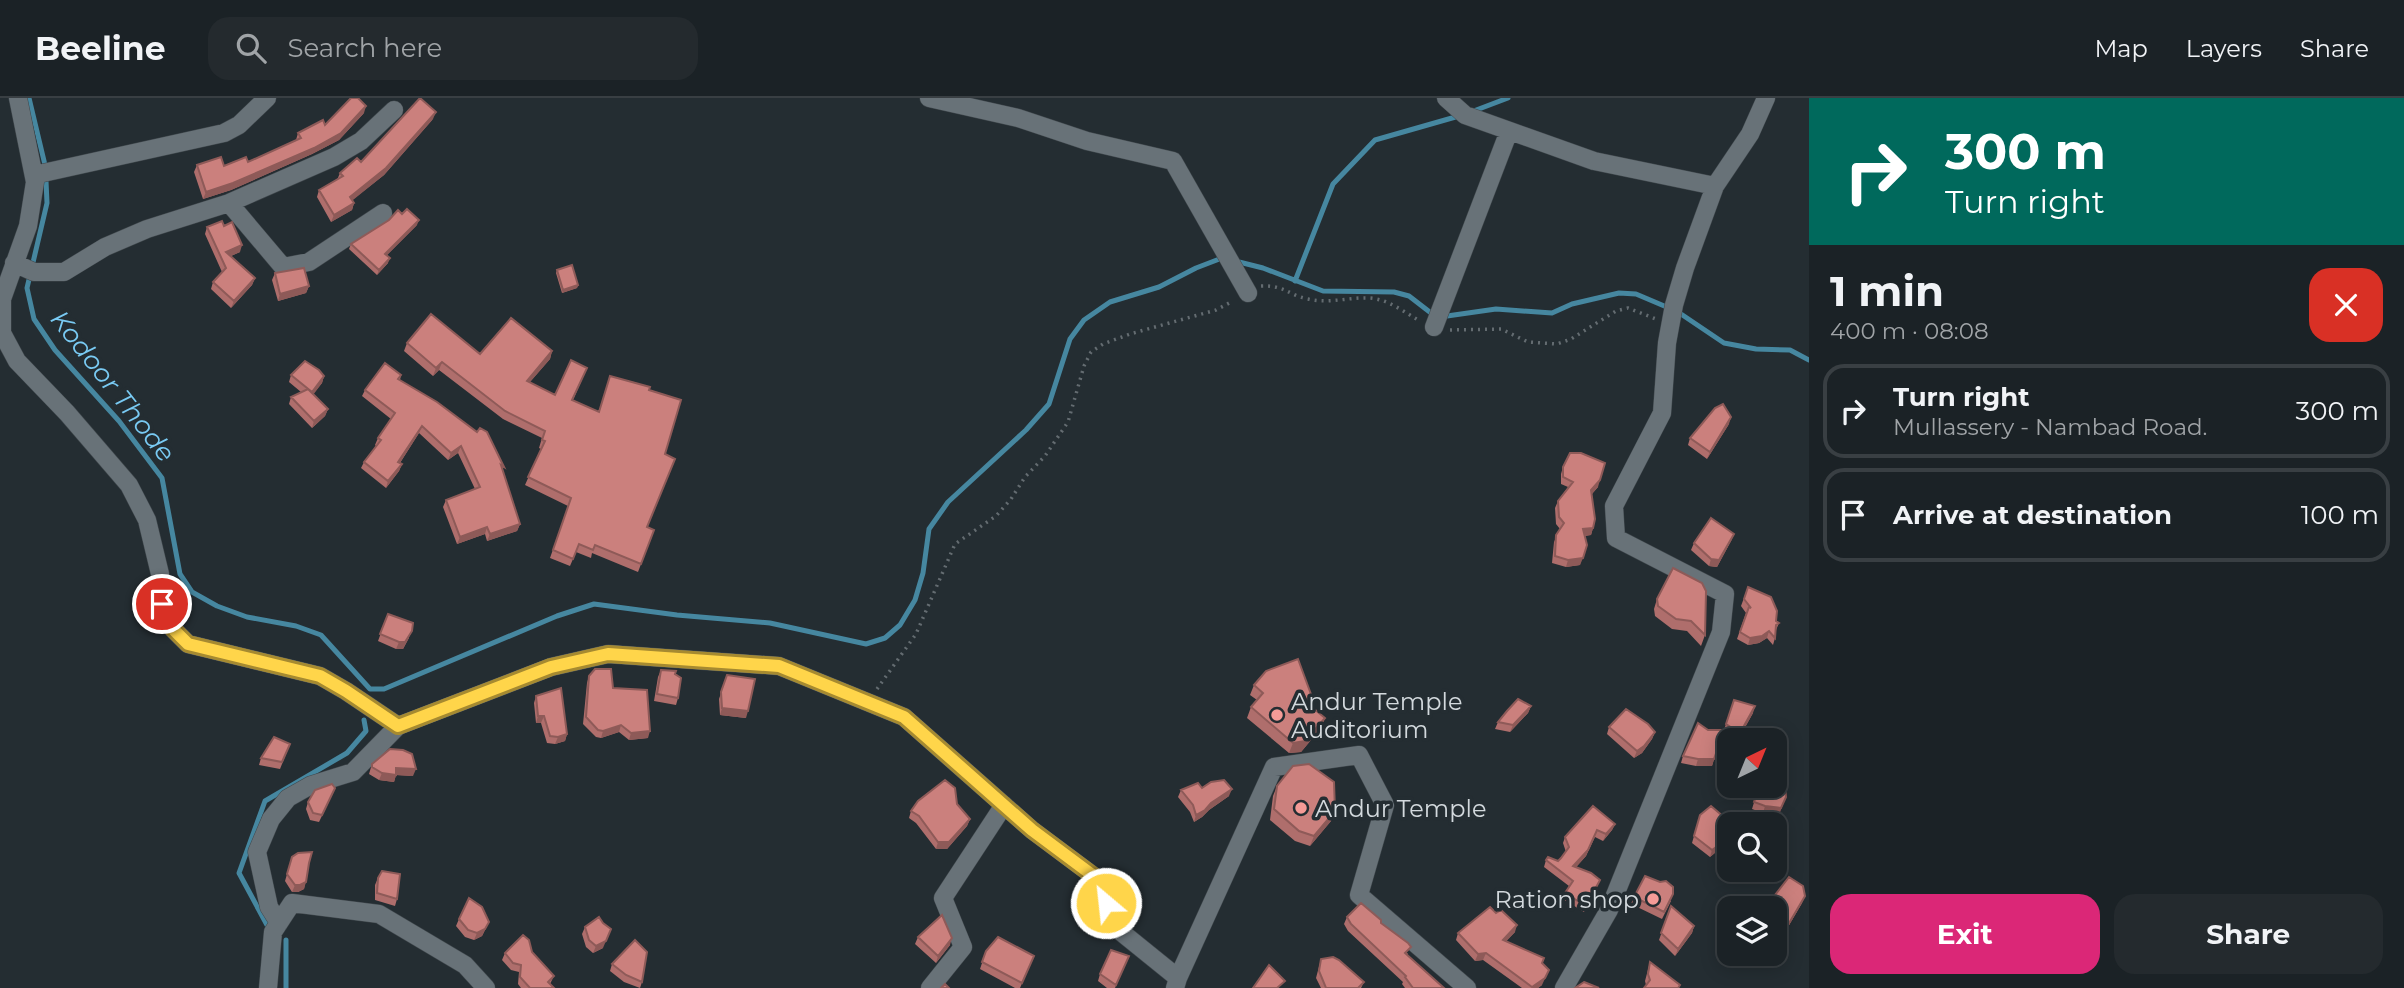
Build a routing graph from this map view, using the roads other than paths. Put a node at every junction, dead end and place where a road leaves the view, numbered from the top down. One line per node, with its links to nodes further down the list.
1 (19, 98): 8 (street)
2 (267, 98): 8 (street)
3 (929, 98): 13 (street)
4 (1446, 98): 7 (street)
5 (1766, 98): 9 (street)
6 (394, 110): 10 (street)
7 (1509, 131): 9 (street); 14 (street)
8 (35, 175): 12 (street)
9 (1715, 186): 23 (street)
10 (229, 203): 11 (street); 12 (street)
11 (383, 213)
12 (25, 268): 15 (street)
13 (1248, 293)
14 (1433, 327)
15 (398, 726): 16 (street); 17 (street)
16 (1004, 805): 18 (street); 21 (street)
17 (279, 923): 19 (street); 20 (street)
18 (1176, 983): 22 (street)
19 (268, 988)
20 (486, 988)
21 (930, 988)
22 (1466, 988)
23 (1564, 988)

